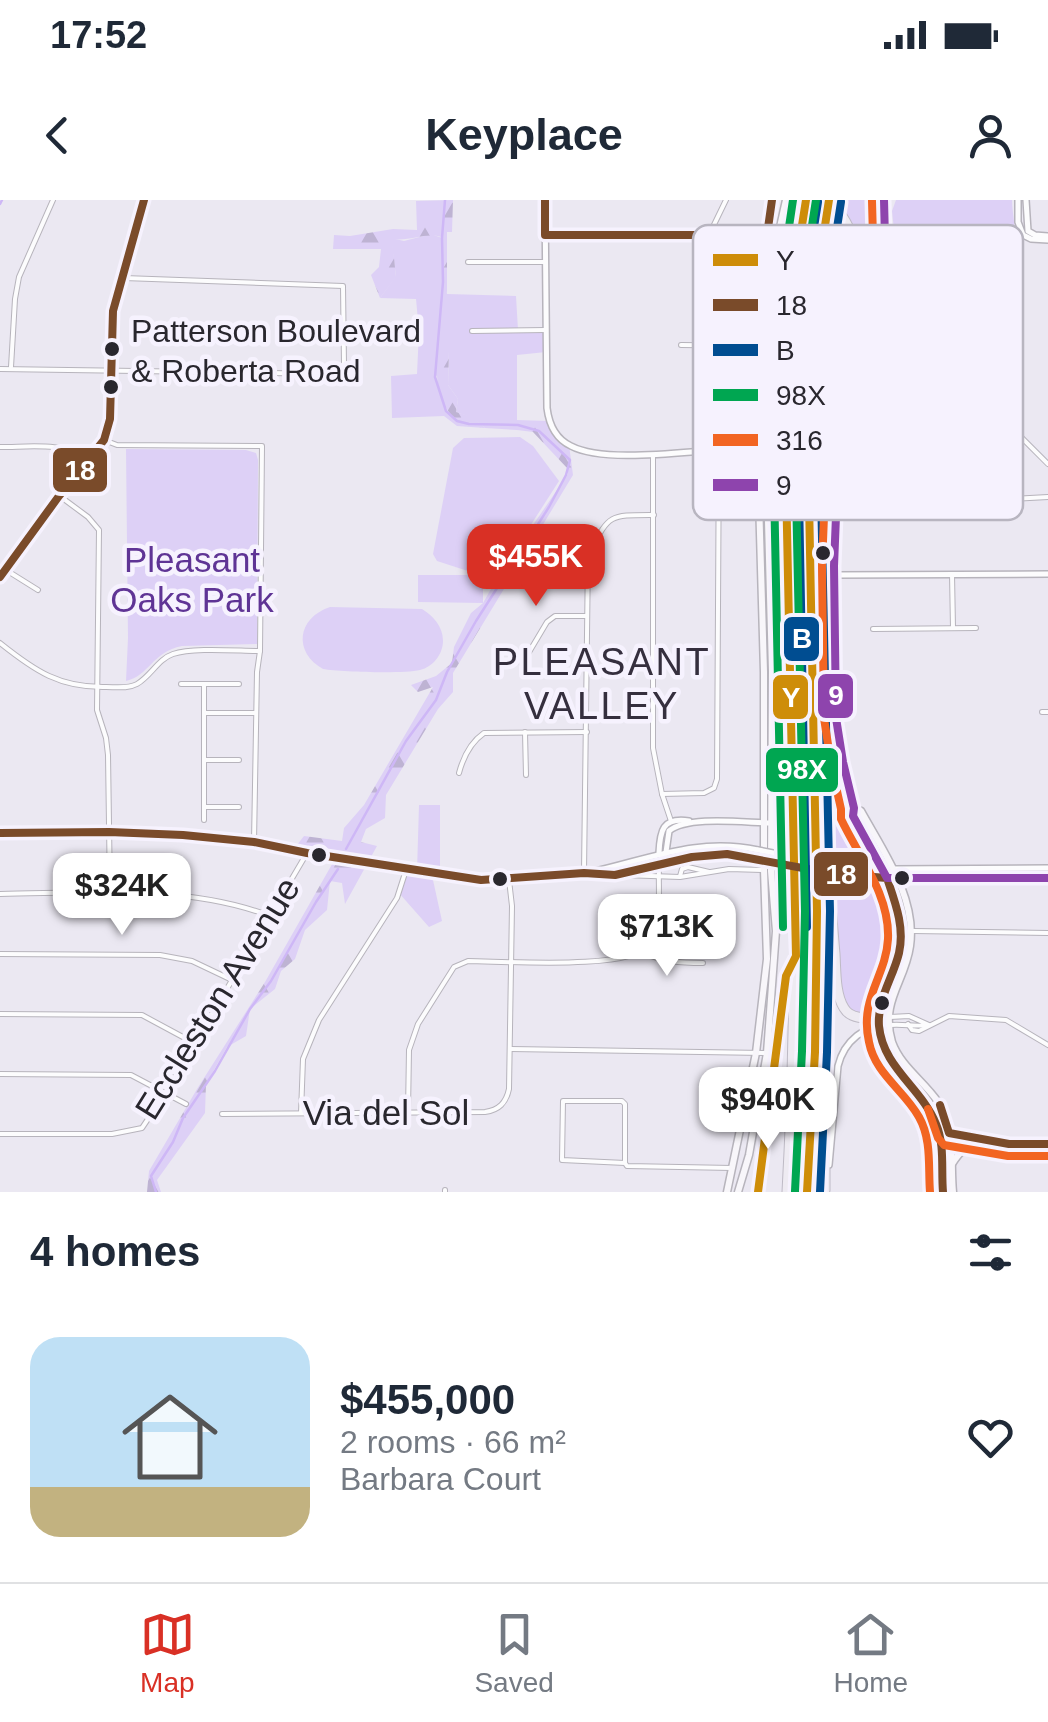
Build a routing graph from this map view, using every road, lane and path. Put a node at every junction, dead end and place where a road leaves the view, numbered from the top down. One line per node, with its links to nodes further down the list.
1 (53, 200): 37 (street)
2 (144, 200): 29 (street)
3 (545, 200): 23 (street)
4 (726, 200): 13 (street)
5 (772, 200): 14 (main road)
6 (783, 200): 15 (main road, bridge); 16 (highway)
7 (806, 200): 17 (highway)
8 (816, 200): 18 (highway)
9 (829, 200): 19 (highway); 20 (highway)
10 (884, 200): 21 (main road)
11 (1018, 200): 22 (street)
12 (1026, 200): 26 (street)
13 (714, 225)
14 (768, 225)
15 (779, 225)
16 (782, 225)
17 (802, 225)
18 (810, 225)
19 (825, 225)
20 (847, 225)
21 (886, 225)
22 (1019, 225)
23 (545, 235): 24 (street); 28 (street)
24 (693, 235)
25 (1023, 235): 26 (street)
26 (1048, 238)
27 (468, 262): 28 (street)
28 (546, 262): 32 (street)
29 (124, 278): 30 (street); 38 (street)
30 (344, 329): 33 (street); 38 (street)
31 (472, 330): 32 (street)
32 (546, 330): 43 (street)
33 (419, 331)
34 (681, 346): 35 (street)
35 (693, 346)
36 (0, 369): 37 (street)
37 (11, 369): 38 (street)
38 (110, 370): 39 (street)
39 (104, 440): 44 (street); 70 (street)
40 (1023, 440): 45 (street)
41 (0, 448): 44 (street)
42 (693, 452): 43 (street)
43 (654, 455): 49 (street)
44 (89, 458): 46 (street)
45 (1048, 464)
46 (59, 496): 59 (street); 75 (street)
47 (1048, 497): 48 (street)
48 (1023, 498)
49 (654, 515): 65 (street); 84 (street)
50 (719, 520): 84 (street)
51 (759, 520): 92 (main road)
52 (769, 520): 92 (main road)
53 (787, 520): 120 (highway)
54 (795, 520): 151 (highway)
55 (810, 520): 58 (highway)
56 (821, 520): 58 (highway)
57 (840, 520): 62 (main road)
58 (812, 550): 85 (highway)
59 (6, 570): 63 (street); 64 (street)
60 (952, 574): 61 (street); 62 (street); 66 (street)
61 (1048, 574)
62 (835, 575): 88 (main road)
63 (0, 578)
64 (38, 590)
65 (587, 616): 71 (street); 79 (street)
66 (953, 628): 67 (street); 68 (street)
67 (976, 628)
68 (873, 629)
69 (0, 643): 75 (street)
70 (260, 652): 75 (street); 77 (street)
71 (522, 664)
72 (181, 684): 73 (street)
73 (204, 684): 74 (street); 76 (street)
74 (239, 684)
75 (96, 687): 93 (street)
76 (204, 713): 77 (street); 80 (street)
77 (256, 713): 96 (street)
78 (525, 732): 79 (street); 82 (street); 83 (street)
79 (587, 732): 106 (street)
80 (204, 760): 81 (street); 86 (street)
81 (239, 760)
82 (460, 773)
83 (526, 775)
84 (662, 794): 90 (street)
85 (816, 795): 125 (highway); 132 (highway)
86 (204, 807): 87 (street); 89 (street)
87 (239, 807)
88 (854, 808): 95 (main road); 101 (main road)
89 (204, 820)
90 (672, 821): 91 (street); 97 (street)
91 (694, 822): 92 (street); 97 (street)
92 (769, 823): 105 (main road)
93 (109, 832): 94 (street); 96 (street); 113 (street)
94 (0, 833)
95 (864, 841): 100 (street); 103 (main road)
96 (254, 842): 98 (street)
97 (662, 853): 99 (street); 100 (street, bridge); 106 (street)
98 (307, 854): 104 (street); 115 (street, Eccleston Avenue)
99 (658, 866): 107 (street); 108 (street); 109 (street, bridge)
100 (856, 868): 103 (street)
101 (892, 868): 102 (street); 103 (street); 110 (main road)
102 (1048, 868)
103 (881, 869): 109 (main road)
104 (406, 870): 112 (street); 137 (street)
105 (768, 871): 108 (street); 130 (main road); 131 (main road)
106 (584, 873): 107 (street); 112 (street)
107 (615, 875): 108 (street)
108 (658, 878): 118 (street)
109 (887, 878): 110 (street); 125 (main road)
110 (898, 878): 111 (street); 116 (main road)
111 (1048, 878)
112 (509, 880): 121 (street, Via del Sol)
113 (110, 893): 114 (street); 115 (street)
114 (0, 894)
115 (270, 916): 123 (street, Eccleston Avenue)
116 (911, 932): 117 (street); 125 (main road)
117 (1048, 933)
118 (642, 952): 121 (street); 122 (street)
119 (0, 954): 123 (street)
120 (796, 956): 150 (highway); 151 (highway)
121 (511, 961): 129 (street, Via del Sol); 136 (street)
122 (703, 963)
123 (232, 980): 127 (street, Eccleston Avenue)
124 (0, 1014): 127 (street)
125 (884, 1021): 126 (street); 126 (street); 140 (main road); 141 (main road); 147 (street)
126 (929, 1025): 128 (street)
127 (194, 1043): 134 (street, Eccleston Avenue)
128 (1048, 1045)
129 (510, 1049): 130 (street); 136 (street, Via del Sol)
130 (756, 1053): 131 (street); 146 (main road)
131 (767, 1053): 149 (main road)
132 (815, 1054): 147 (highway); 152 (highway)
133 (0, 1074): 134 (street)
134 (166, 1092): 135 (street); 139 (street, Eccleston Avenue)
135 (186, 1104)
136 (408, 1112): 137 (street, Via del Sol)
137 (300, 1113): 138 (street, Via del Sol)
138 (222, 1114)
139 (0, 1134)
140 (950, 1138): 141 (street); 142 (street); 143 (street); 145 (main road)
141 (940, 1140): 153 (main road)
142 (981, 1146): 143 (street); 145 (main road)
143 (1048, 1147)
144 (624, 1163): 144 (street); 146 (street)
145 (952, 1166): 154 (main road)
146 (732, 1168): 148 (main road)
147 (826, 1191)
148 (727, 1192)
149 (738, 1192)
150 (758, 1192)
151 (791, 1192)
152 (807, 1192)
153 (943, 1192)
154 (952, 1192)

